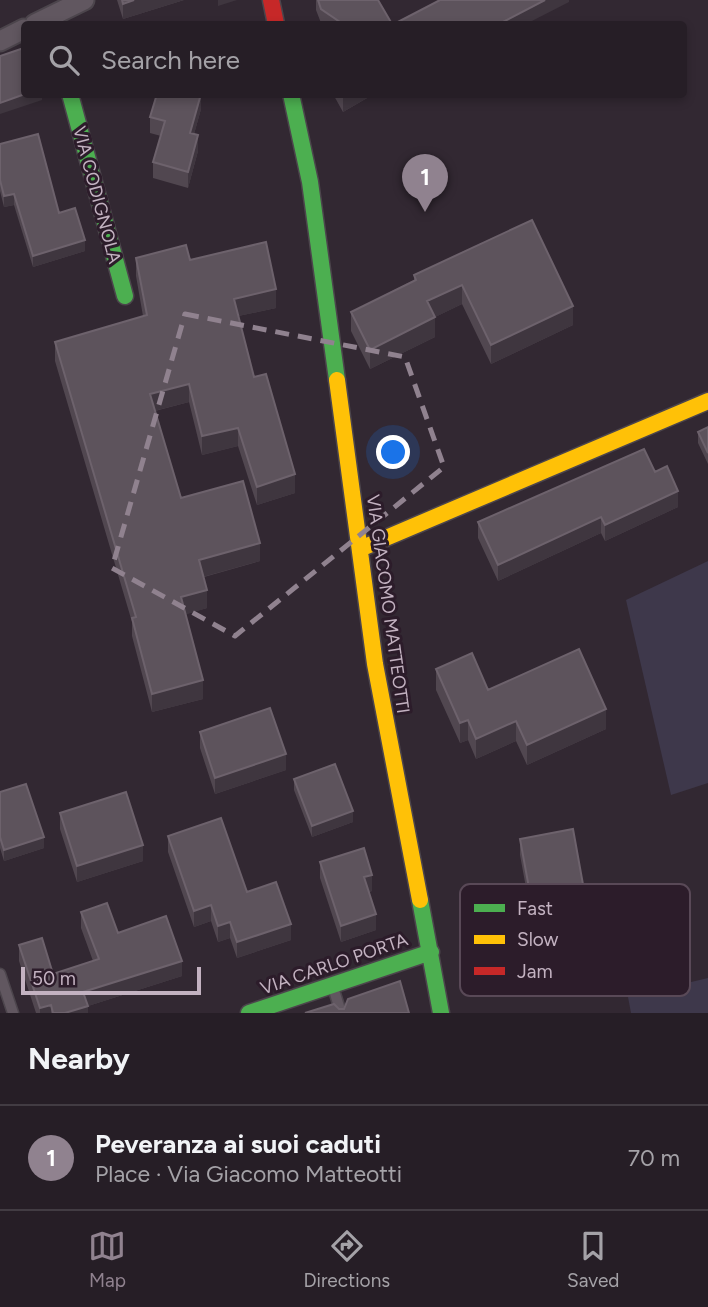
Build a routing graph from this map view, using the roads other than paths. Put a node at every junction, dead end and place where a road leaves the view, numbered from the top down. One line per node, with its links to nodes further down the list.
1 (84, 0): 3 (street)
2 (271, 0): 4 (street)
3 (47, 21)
4 (275, 21)
5 (21, 30): 6 (street)
6 (0, 41)
7 (71, 98): 9 (street, VIA CODIGNOLA)
8 (292, 98): 11 (street, VIA GIACOMO MATTEOTTI)
9 (125, 296)
10 (708, 401): 11 (street)
11 (359, 549): 12 (street, VIA GIACOMO MATTEOTTI)
12 (431, 952): 14 (street, VIA CARLO PORTA); 18 (street, VIA GIACOMO MATTEOTTI)
13 (0, 974): 15 (lane)
14 (333, 985): 16 (street, VIA CARLO PORTA); 17 (lane)
15 (13, 1013)
16 (249, 1013)
17 (341, 1013)
18 (441, 1013)

